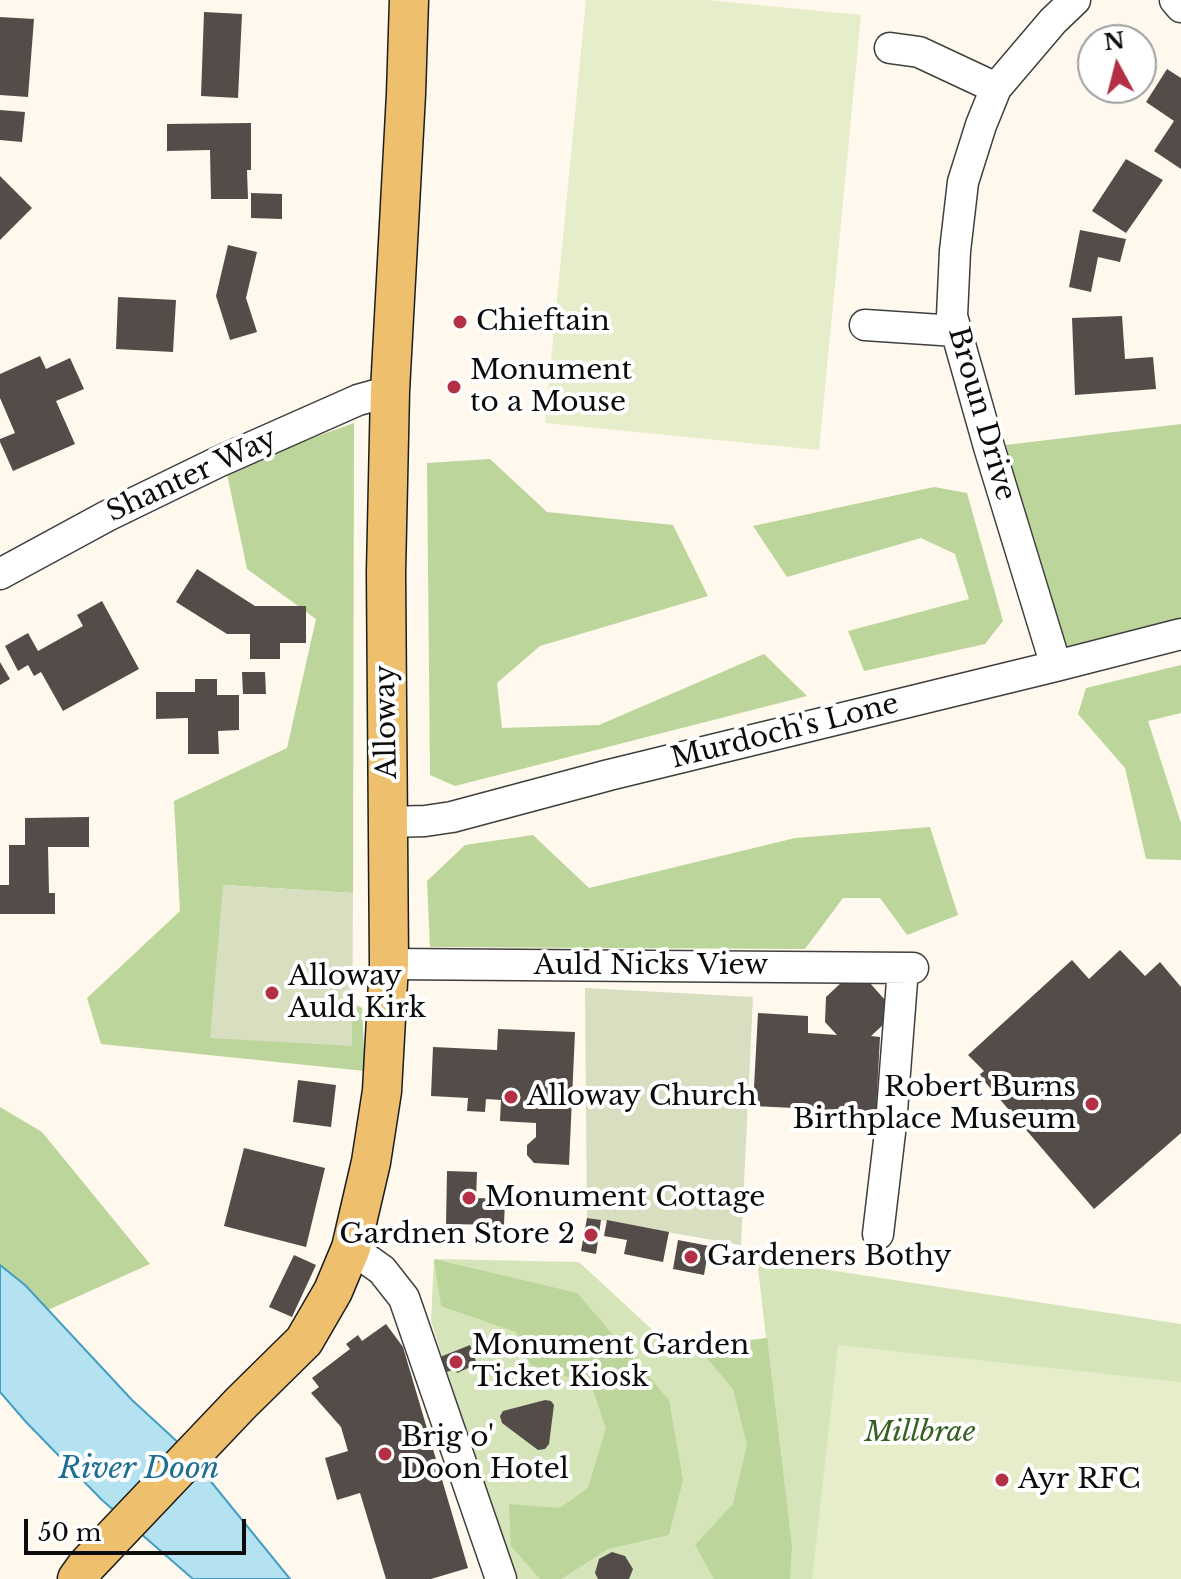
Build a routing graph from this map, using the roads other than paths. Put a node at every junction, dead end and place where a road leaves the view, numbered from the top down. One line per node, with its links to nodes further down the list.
1 (409, 0): 9 (main road, Alloway)
2 (1075, 0): 6 (street, Broun Drive)
3 (1175, 0): 4 (street)
4 (1181, 7)
5 (890, 48): 6 (street)
6 (996, 88): 8 (street, Broun Drive)
7 (865, 325): 8 (street)
8 (956, 331): 12 (street, Broun Drive)
9 (390, 391): 10 (street, Shanter Way); 13 (main road, Alloway)
10 (0, 574)
11 (1181, 634): 12 (street, Murdoch's Lone)
12 (1056, 666): 13 (street, Murdoch's Lone)
13 (388, 822): 14 (main road, Alloway)
14 (389, 964): 15 (street, Auld Nicks View); 16 (main road, Alloway)
15 (878, 1234)
16 (351, 1248): 17 (main road, Alloway); 18 (street)
17 (82, 1572)
18 (501, 1579)

